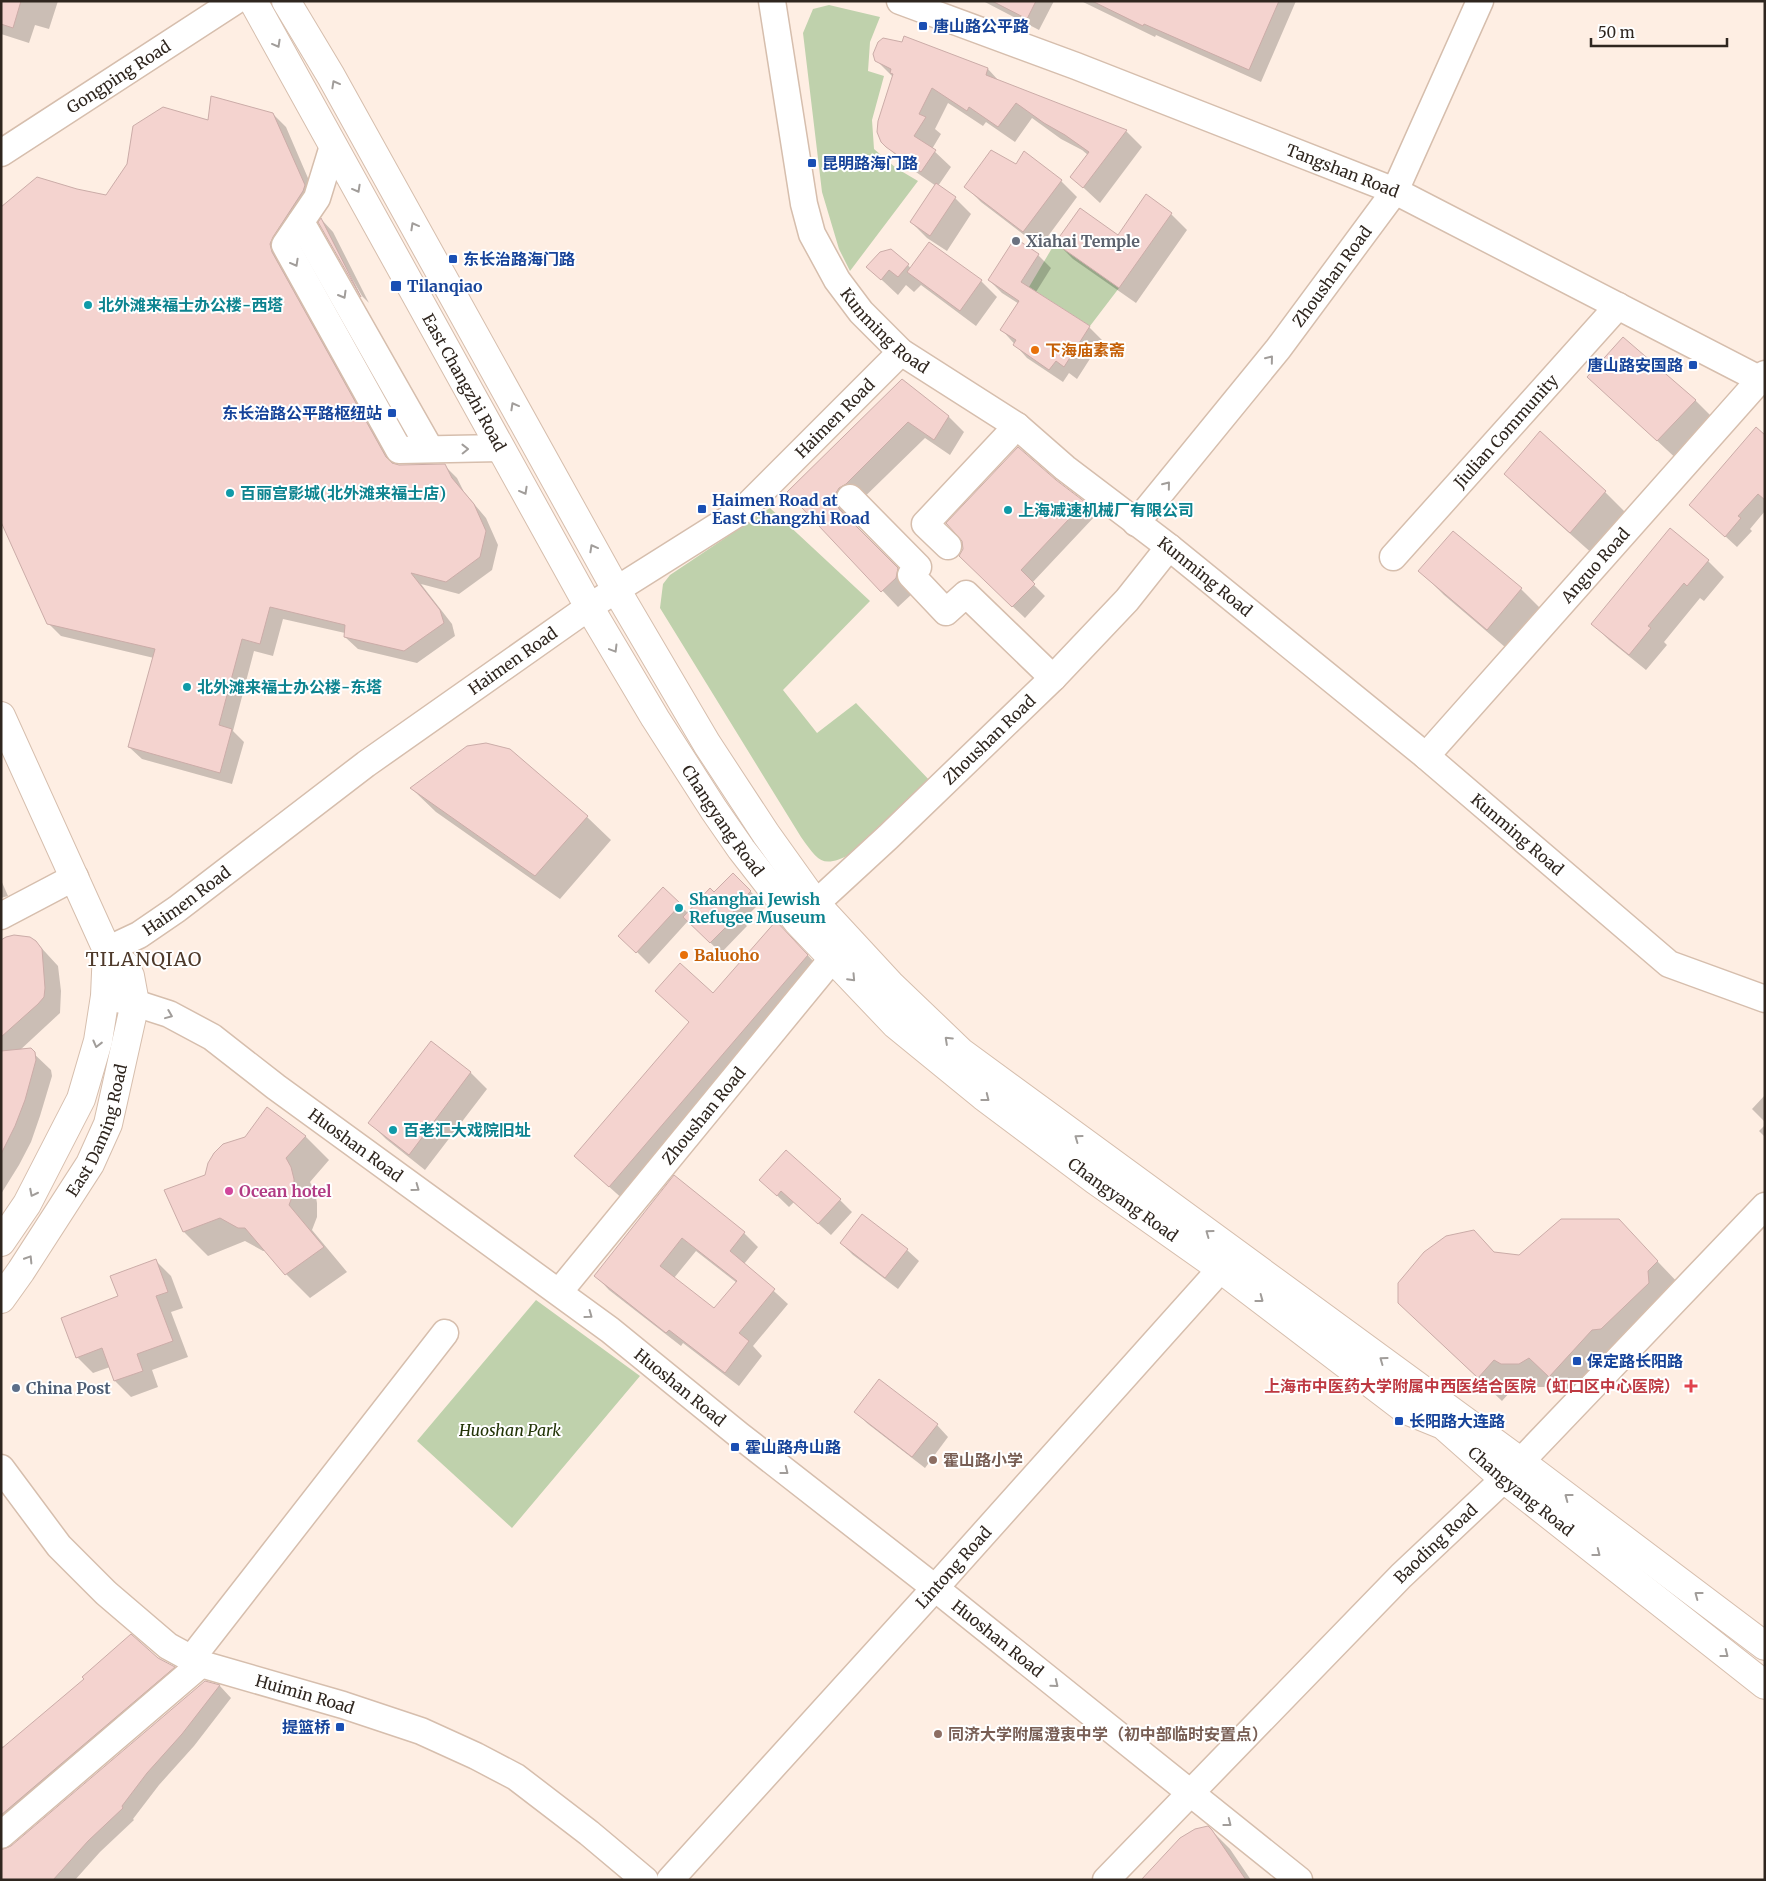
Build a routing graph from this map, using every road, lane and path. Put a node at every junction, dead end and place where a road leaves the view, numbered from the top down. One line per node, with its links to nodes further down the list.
1 (235, 1): 10 (street, Gongping Road)
2 (253, 1): 9 (main road, East Changzhi Road, one-way to 9)
3 (286, 1): 22 (main road, East Changzhi Road, one-way to 3)
4 (772, 1): 8 (street, Kunming Road)
5 (792, 1): 8 (street)
6 (900, 1): 11 (street, Tangshan Road)
7 (1480, 1): 11 (street, Zhoushan Road)
8 (776, 29): 13 (street, Kunming Road)
9 (333, 146): 16 (main road, East Changzhi Road, one-way to 16); 16 (street, one-way to 16)
10 (1, 153)
11 (1395, 191): 12 (street, Tangshan Road); 18 (street, Zhoushan Road, one-way to 11)
12 (1618, 306): 14 (street, Tangshan Road); 21 (street, Jiulian Community)
13 (901, 352): 15 (street, Kunming Road); 22 (street, Haimen Road)
14 (1763, 378): 26 (street, Anguo Road)
15 (1017, 426): 18 (street, Kunming Road); 19 (street)
16 (501, 448): 23 (main road, East Changzhi Road, one-way to 23)
17 (850, 498): 24 (street)
18 (1136, 523): 20 (street, Kunming Road)
19 (948, 546)
20 (1169, 547): 24 (street, Zhoushan Road); 26 (street, Kunming Road)
21 (1394, 557)
22 (617, 590): 23 (street, Haimen Road); 28 (main road, Changyang Road)
23 (589, 608): 28 (main road, Changyang Road, one-way to 28); 31 (street, Haimen Road)
24 (1053, 678): 28 (street, Zhoushan Road)
25 (1, 716): 27 (main road, East Daming Road)
26 (1426, 756): 33 (street, Kunming Road)
27 (75, 877): 29 (street); 31 (main road, East Daming Road)
28 (806, 912): 30 (main road, Changyang Road)
29 (1, 916)
30 (840, 948): 37 (main road, Changyang Road); 38 (street, Zhoushan Road)
31 (107, 950): 32 (main road, East Daming Road); 34 (main road, East Daming Road)
32 (105, 996): 34 (street, Huoshan Road); 36 (main road, East Daming Road, one-way to 36)
33 (1765, 1000)
34 (135, 1003): 38 (street, Huoshan Road, one-way to 38); 39 (main road, East Daming Road, one-way to 34)
35 (1765, 1206): 42 (street, Baoding Road)
36 (1, 1242)
37 (1228, 1261): 42 (main road, Changyang Road); 43 (street, Lintong Road)
38 (558, 1292): 43 (street, Huoshan Road, one-way to 43)
39 (1, 1299)
40 (445, 1333): 45 (street)
41 (1, 1468): 45 (street, Huimin Road)
42 (1512, 1470): 44 (main road, Changyang Road, one-way to 42); 46 (main road, Changyang Road, one-way to 46); 47 (street, Baoding Road)
43 (935, 1588): 47 (street, Huoshan Road, one-way to 47); 50 (street, Lintong Road)
44 (1765, 1646)
45 (196, 1662): 48 (street); 49 (street, Huimin Road)
46 (1765, 1685)
47 (1190, 1793): 51 (street, Baoding Road); 52 (street, Huoshan Road, one-way to 52)
48 (1, 1835)
49 (645, 1880)
50 (670, 1880)
51 (1106, 1880)
52 (1299, 1880)

